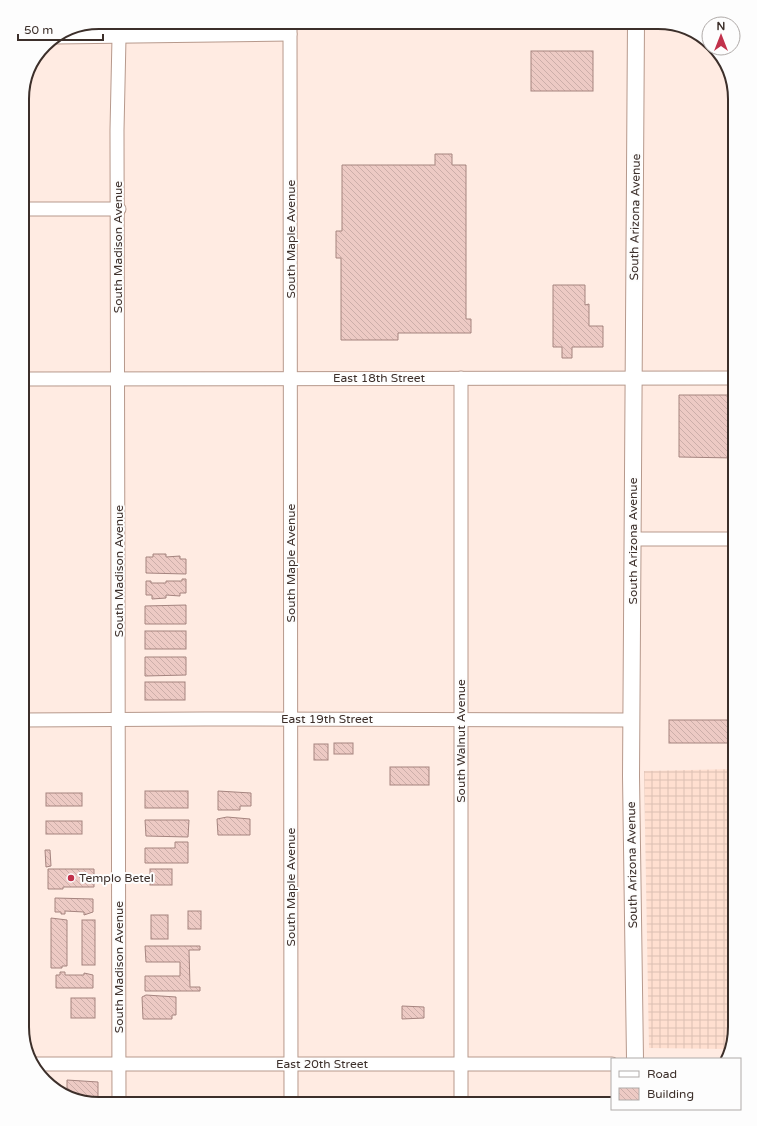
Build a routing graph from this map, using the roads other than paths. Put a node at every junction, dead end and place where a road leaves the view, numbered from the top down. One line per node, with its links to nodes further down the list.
1 (273, 29): 5 (street)
2 (290, 29): 9 (street, South Maple Avenue)
3 (636, 29): 11 (street, South Arizona Avenue)
4 (67, 37): 5 (street)
5 (119, 38): 7 (street, South Madison Avenue)
6 (29, 209): 7 (street)
7 (119, 209): 8 (street, South Madison Avenue)
8 (118, 378): 9 (street, East 18th Street); 13 (street, East 18th Street); 16 (street, South Madison Avenue)
9 (291, 378): 10 (street, East 18th Street); 17 (street, South Maple Avenue)
10 (461, 378): 11 (street, East 18th Street); 19 (street, South Walnut Avenue)
11 (633, 378): 12 (street, East 18th Street); 14 (street, South Arizona Avenue)
12 (728, 378)
13 (29, 379)
14 (634, 539): 15 (street); 20 (street, South Arizona Avenue)
15 (728, 539)
16 (119, 719): 17 (street, East 19th Street); 18 (street, East 19th Street); 23 (street, South Madison Avenue)
17 (291, 719): 19 (street, East 19th Street); 24 (street, South Maple Avenue)
18 (29, 720)
19 (461, 720): 20 (street, East 19th Street); 25 (street, South Walnut Avenue)
20 (632, 720): 21 (street, South Arizona Avenue)
21 (636, 1058)
22 (39, 1064): 23 (street, East 20th Street)
23 (119, 1064): 24 (street, East 20th Street); 27 (street, South Madison Avenue)
24 (291, 1064): 25 (street, East 20th Street); 28 (street, South Maple Avenue)
25 (461, 1064): 26 (street, East 20th Street); 29 (street, South Walnut Avenue)
26 (611, 1064)
27 (119, 1097)
28 (291, 1097)
29 (461, 1097)

